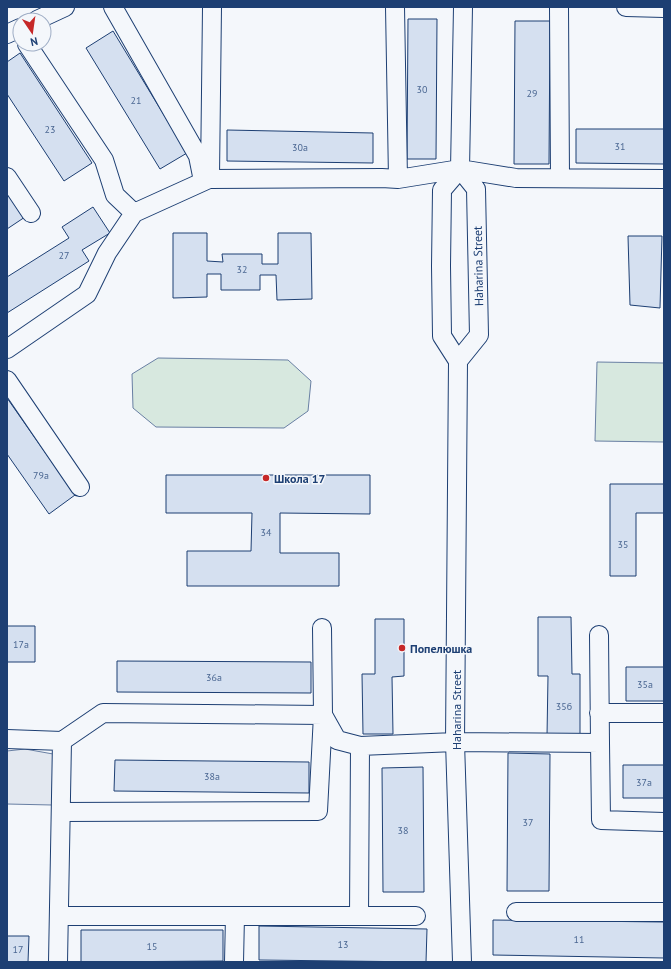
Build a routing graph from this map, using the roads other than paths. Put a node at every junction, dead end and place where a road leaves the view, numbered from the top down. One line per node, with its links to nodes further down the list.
1 (65, 7): 9 (street)
2 (113, 7): 16 (street)
3 (212, 7): 16 (street)
4 (395, 7): 14 (street)
5 (463, 7): 11 (street)
6 (559, 7): 13 (street)
7 (626, 7): 8 (street)
8 (664, 8)
9 (52, 13)
10 (32, 52): 18 (street)
11 (460, 169): 13 (street); 14 (street); 20 (street); 20 (street, Haharina Street)
12 (7, 177): 17 (street)
13 (560, 178): 15 (street)
14 (398, 179): 16 (street)
15 (664, 179)
16 (206, 180): 18 (street)
17 (31, 213)
18 (134, 213): 19 (street)
19 (7, 349)
20 (458, 361): 30 (street, Haharina Street)
21 (7, 380): 22 (street)
22 (80, 487)
23 (322, 628): 27 (street)
24 (599, 635): 25 (street)
25 (599, 712): 26 (street); 31 (street)
26 (664, 713)
27 (323, 715): 29 (street); 32 (street); 33 (street)
28 (7, 740): 29 (street)
29 (62, 741): 33 (street)
30 (455, 742): 31 (street); 32 (street); 43 (street, Haharina Street)
31 (600, 743): 34 (street)
32 (360, 746): 39 (street)
33 (61, 812): 37 (street)
34 (664, 822)
35 (516, 912): 36 (street)
36 (664, 912)
37 (59, 916): 38 (street); 41 (street)
38 (235, 916): 39 (street); 42 (street)
39 (358, 916): 40 (street)
40 (416, 916)
41 (58, 962)
42 (234, 962)
43 (462, 962)

